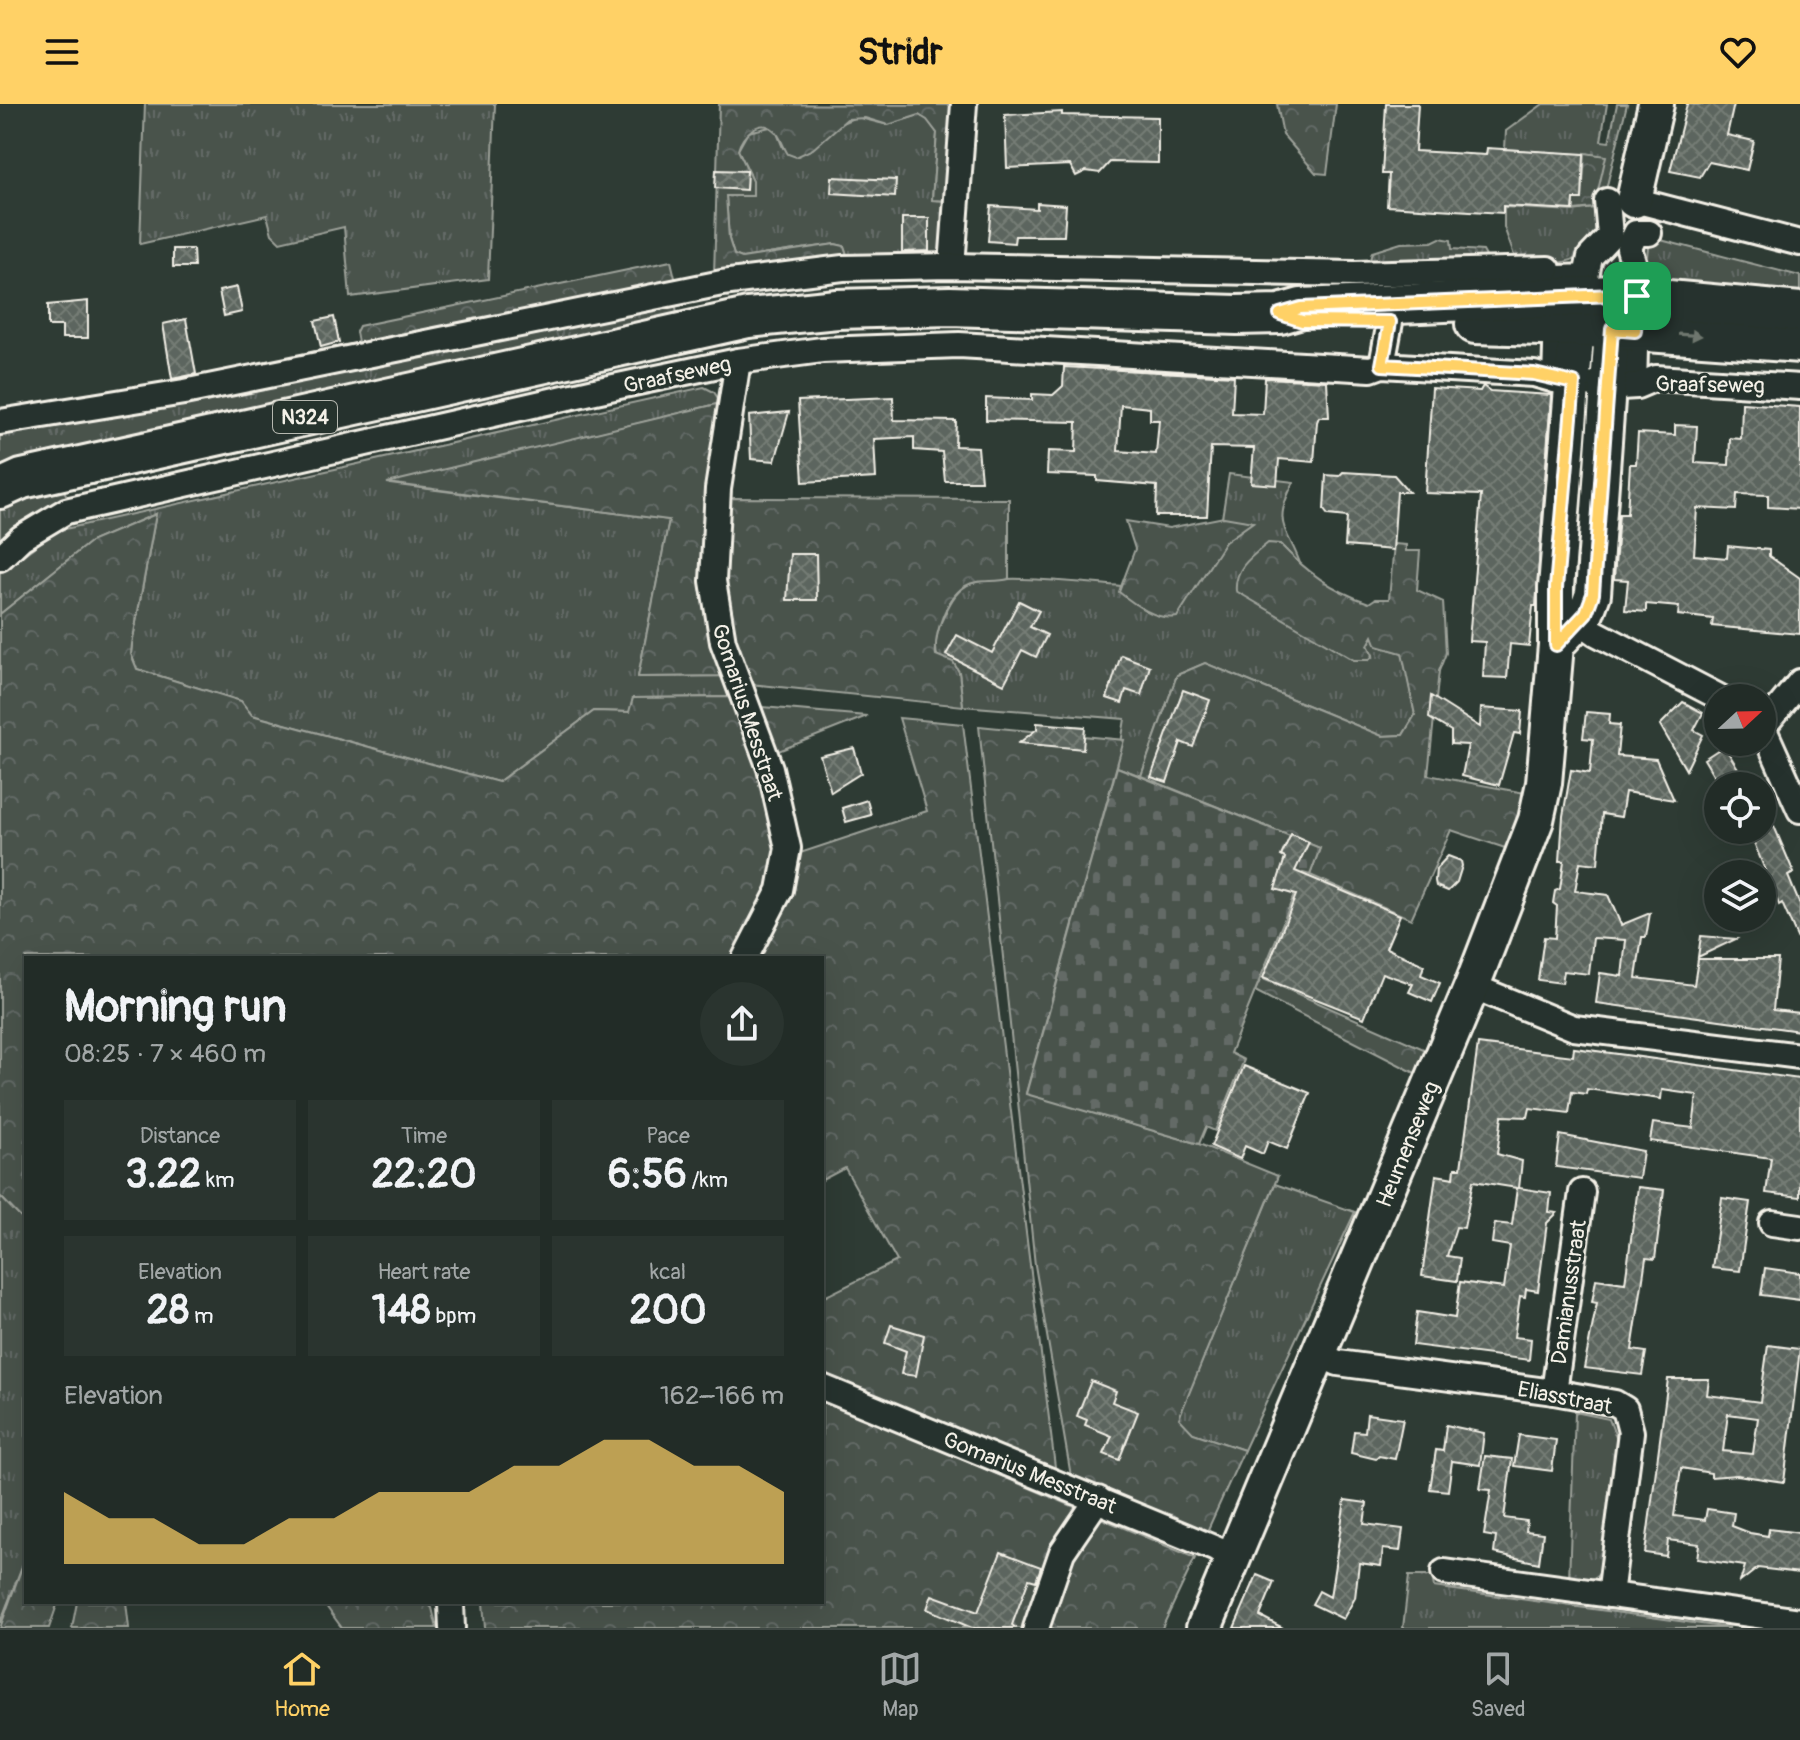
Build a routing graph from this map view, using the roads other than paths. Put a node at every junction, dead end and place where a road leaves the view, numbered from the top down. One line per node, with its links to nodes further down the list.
1 (964, 104): 7 (street)
2 (1656, 104): 3 (street)
3 (1620, 201): 5 (street); 6 (street)
4 (1649, 233): 6 (street)
5 (1800, 243)
6 (1617, 247): 9 (street); 9 (street)
7 (952, 266): 8 (street, Graafseweg); 17 (street, Graafseweg)
8 (1368, 300): 9 (main road, Graafseweg / N324); 13 (street); 18 (main road, Graafseweg / N324)
9 (1585, 302): 10 (main road, Graafseweg / N324); 11 (main road, Graafseweg / N324, one-way to 11); 15 (street, Heumenseweg); 16 (street, Heumenseweg)
10 (1800, 312)
11 (1800, 343)
12 (738, 361): 13 (street, Graafseweg); 19 (street, Graafseweg); 26 (street, Gomarius Messtraat)
13 (1382, 365): 15 (street, Graafseweg)
14 (1800, 387): 16 (street, Graafseweg)
15 (1567, 388): 16 (street); 20 (street, Heumenseweg)
16 (1617, 392): 20 (street, Heumenseweg)
17 (0, 422)
18 (7, 482)
19 (0, 558)
20 (1564, 624): 22 (street); 27 (street, Heumenseweg)
21 (1800, 682): 23 (street)
22 (1704, 690)
23 (1776, 711)
24 (1776, 756): 25 (street)
25 (1800, 810)
26 (746, 956)
27 (1472, 986): 28 (street); 32 (street, Heumenseweg)
28 (1800, 1056)
29 (1582, 1192): 34 (street, Damianusstraat)
30 (1772, 1223): 31 (street)
31 (1800, 1227)
32 (1320, 1355): 34 (street, Eliasstraat); 36 (street, Heumenseweg)
33 (824, 1388): 35 (street, Gomarius Messtraat)
34 (1554, 1392): 38 (street, Eliasstraat)
35 (1098, 1499): 36 (street, Gomarius Messtraat); 40 (street)
36 (1235, 1561): 41 (street, Heumenseweg)
37 (1444, 1572): 38 (street)
38 (1610, 1595): 39 (street)
39 (1800, 1621)
40 (1036, 1628)
41 (1204, 1628)

